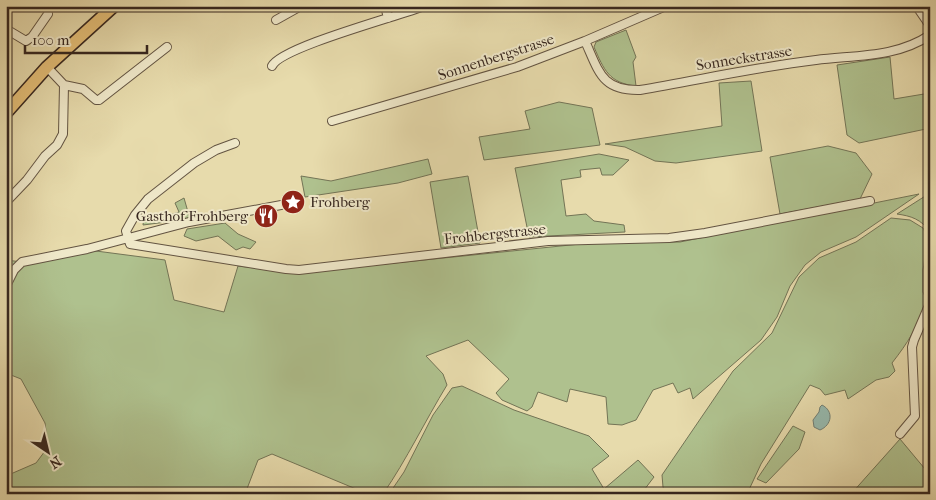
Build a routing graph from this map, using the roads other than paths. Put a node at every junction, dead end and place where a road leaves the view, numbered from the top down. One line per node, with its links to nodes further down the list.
1 (114, 6): 16 (main road)
2 (301, 6): 9 (street)
3 (385, 6): 8 (street)
4 (424, 6): 8 (street)
5 (666, 6): 13 (street, Sonnenbergstrasse)
6 (917, 6): 10 (street)
7 (48, 14): 11 (street)
8 (388, 18): 15 (street)
9 (276, 20)
10 (930, 25)
11 (6, 29)
12 (930, 35): 13 (street, Sonneckstrasse)
13 (585, 41): 19 (street, Sonnenbergstrasse)
14 (167, 47): 17 (street)
15 (272, 66)
16 (47, 67): 17 (street); 18 (main road)
17 (64, 85): 22 (street)
18 (6, 113)
19 (332, 121)
20 (235, 143): 24 (street)
21 (870, 201): 24 (street, Frohbergstrasse)
22 (6, 202)
23 (292, 203): 24 (street)
24 (127, 238): 25 (street)
25 (6, 286)
26 (930, 302): 27 (street)
27 (900, 434)

